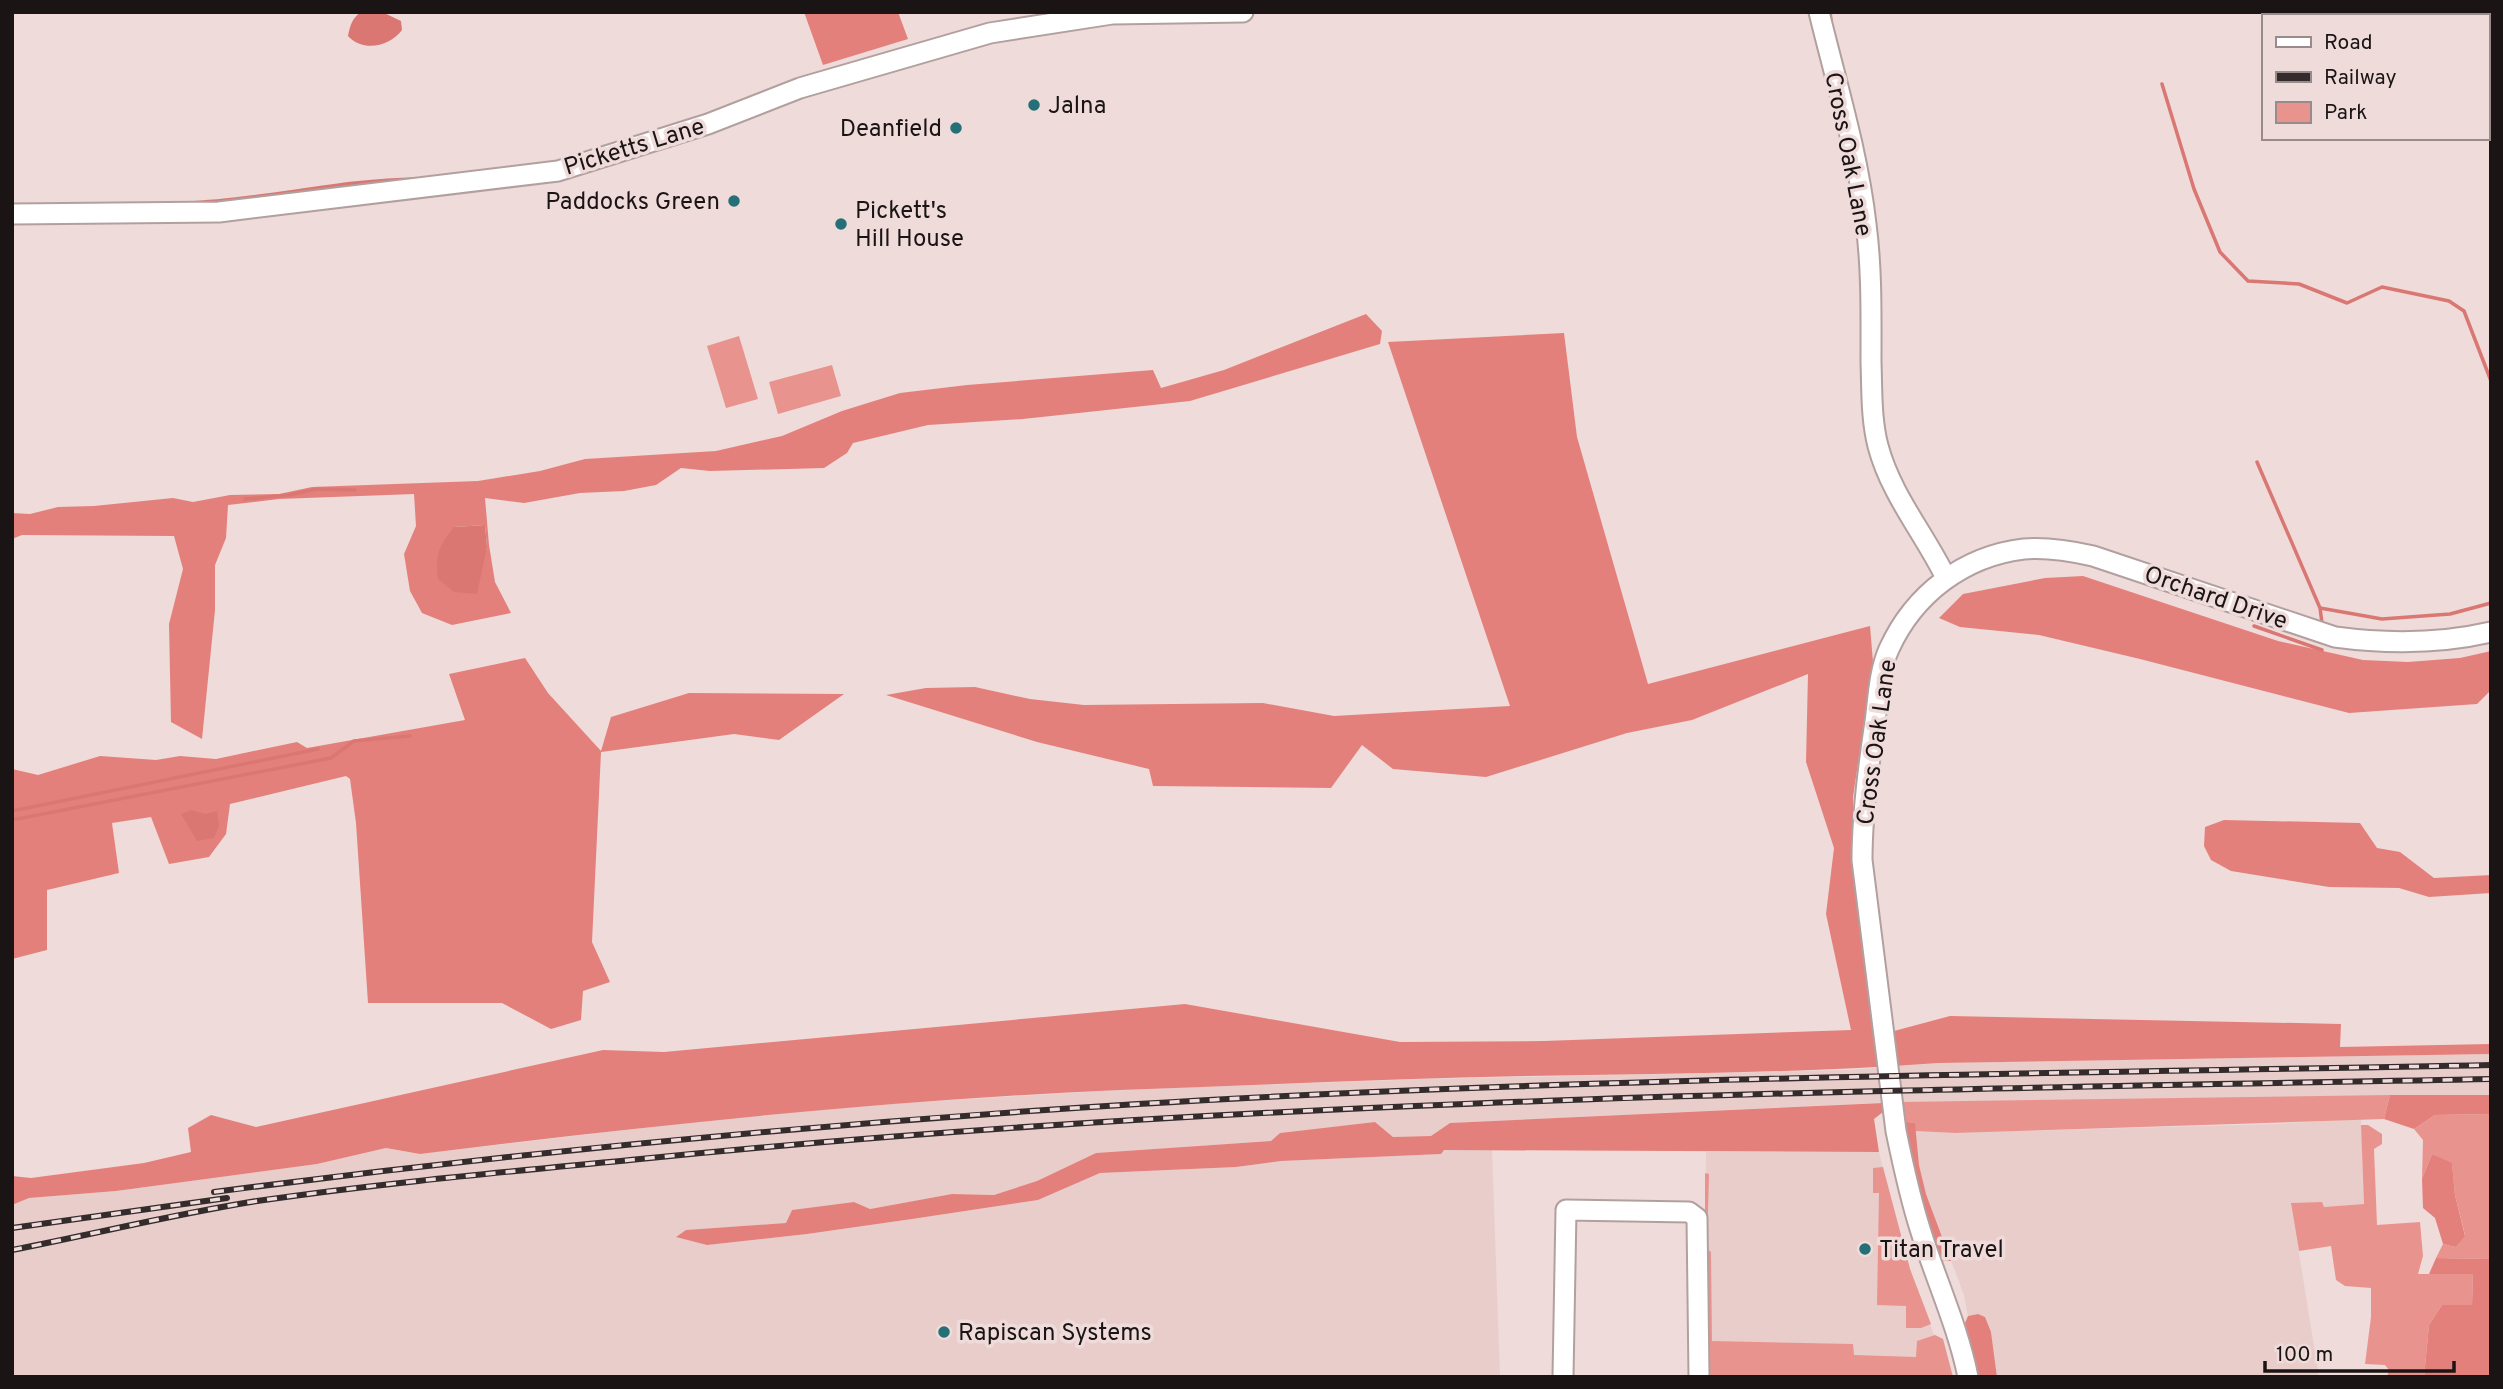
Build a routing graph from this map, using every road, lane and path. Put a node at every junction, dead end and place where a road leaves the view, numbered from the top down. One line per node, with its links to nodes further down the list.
1 (1243, 12): 3 (street, Picketts Lane)
2 (1819, 12): 4 (street, Cross Oak Lane)
3 (12, 214)
4 (1946, 578): 5 (street, Orchard Drive); 8 (street, Cross Oak Lane)
5 (2491, 632)
6 (1563, 1377): 7 (street)
7 (1699, 1377)
8 (1968, 1377)

